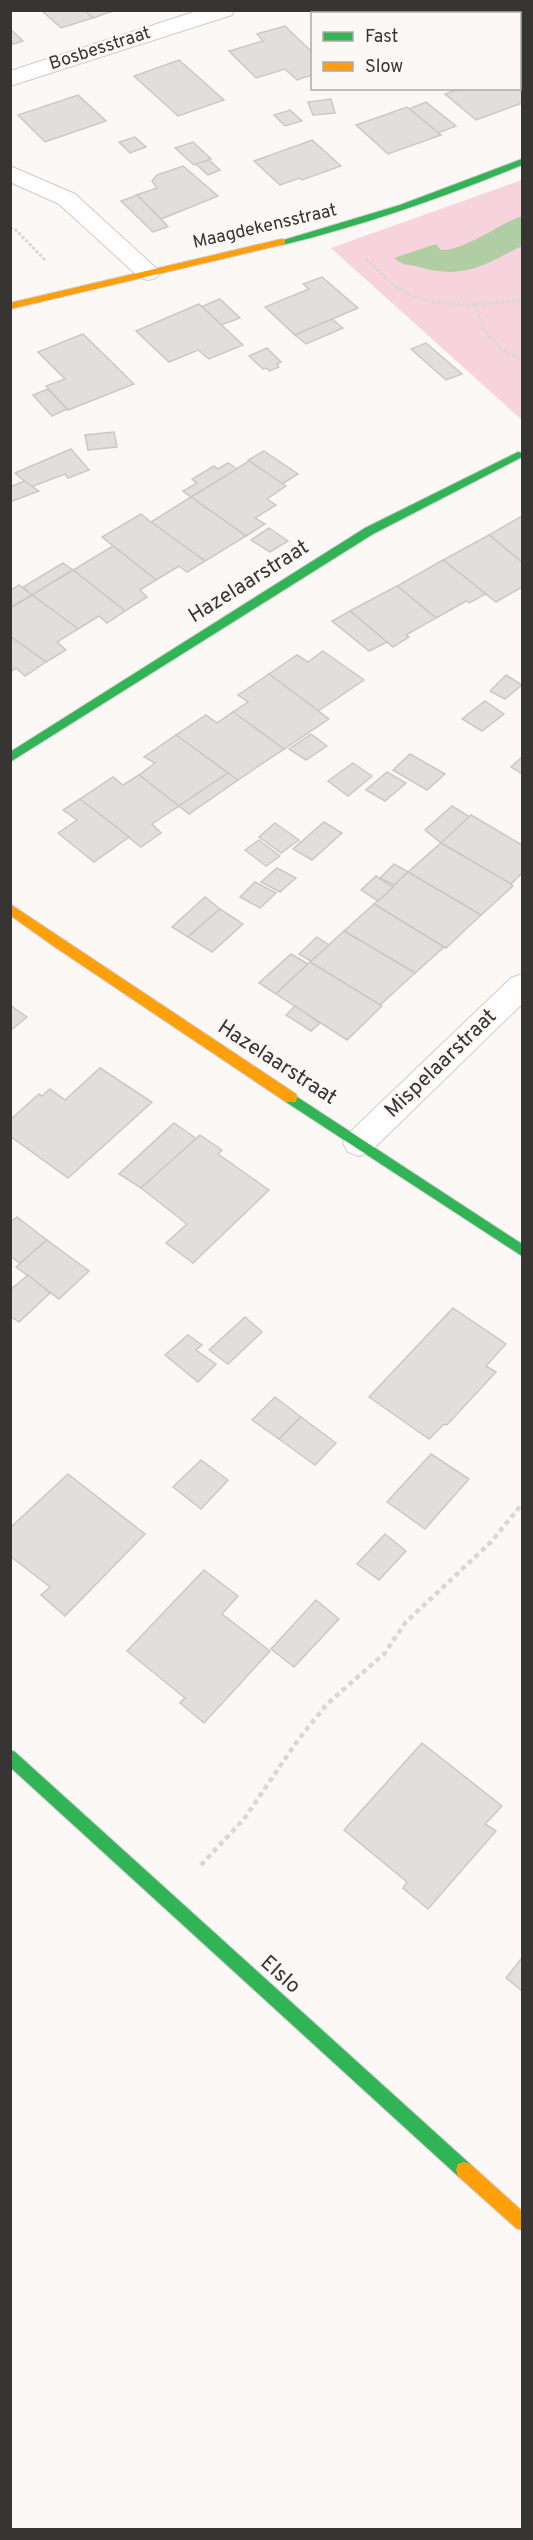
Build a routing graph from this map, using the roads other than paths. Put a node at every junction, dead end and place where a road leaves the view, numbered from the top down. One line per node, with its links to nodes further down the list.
1 (224, 10): 2 (street, Bosbesstraat)
2 (10, 79)
3 (522, 162): 5 (street, Maagdekensstraat)
4 (10, 173): 5 (street)
5 (148, 273): 6 (street, Maagdekensstraat)
6 (10, 306)
7 (518, 455): 8 (street, Hazelaarstraat)
8 (10, 758)
9 (10, 908): 11 (street, Hazelaarstraat)
10 (522, 986): 11 (street, Mispelaarstraat)
11 (359, 1143): 12 (street, Hazelaarstraat)
12 (522, 1251)
13 (10, 1757): 14 (street, Elslo)
14 (522, 2222)

